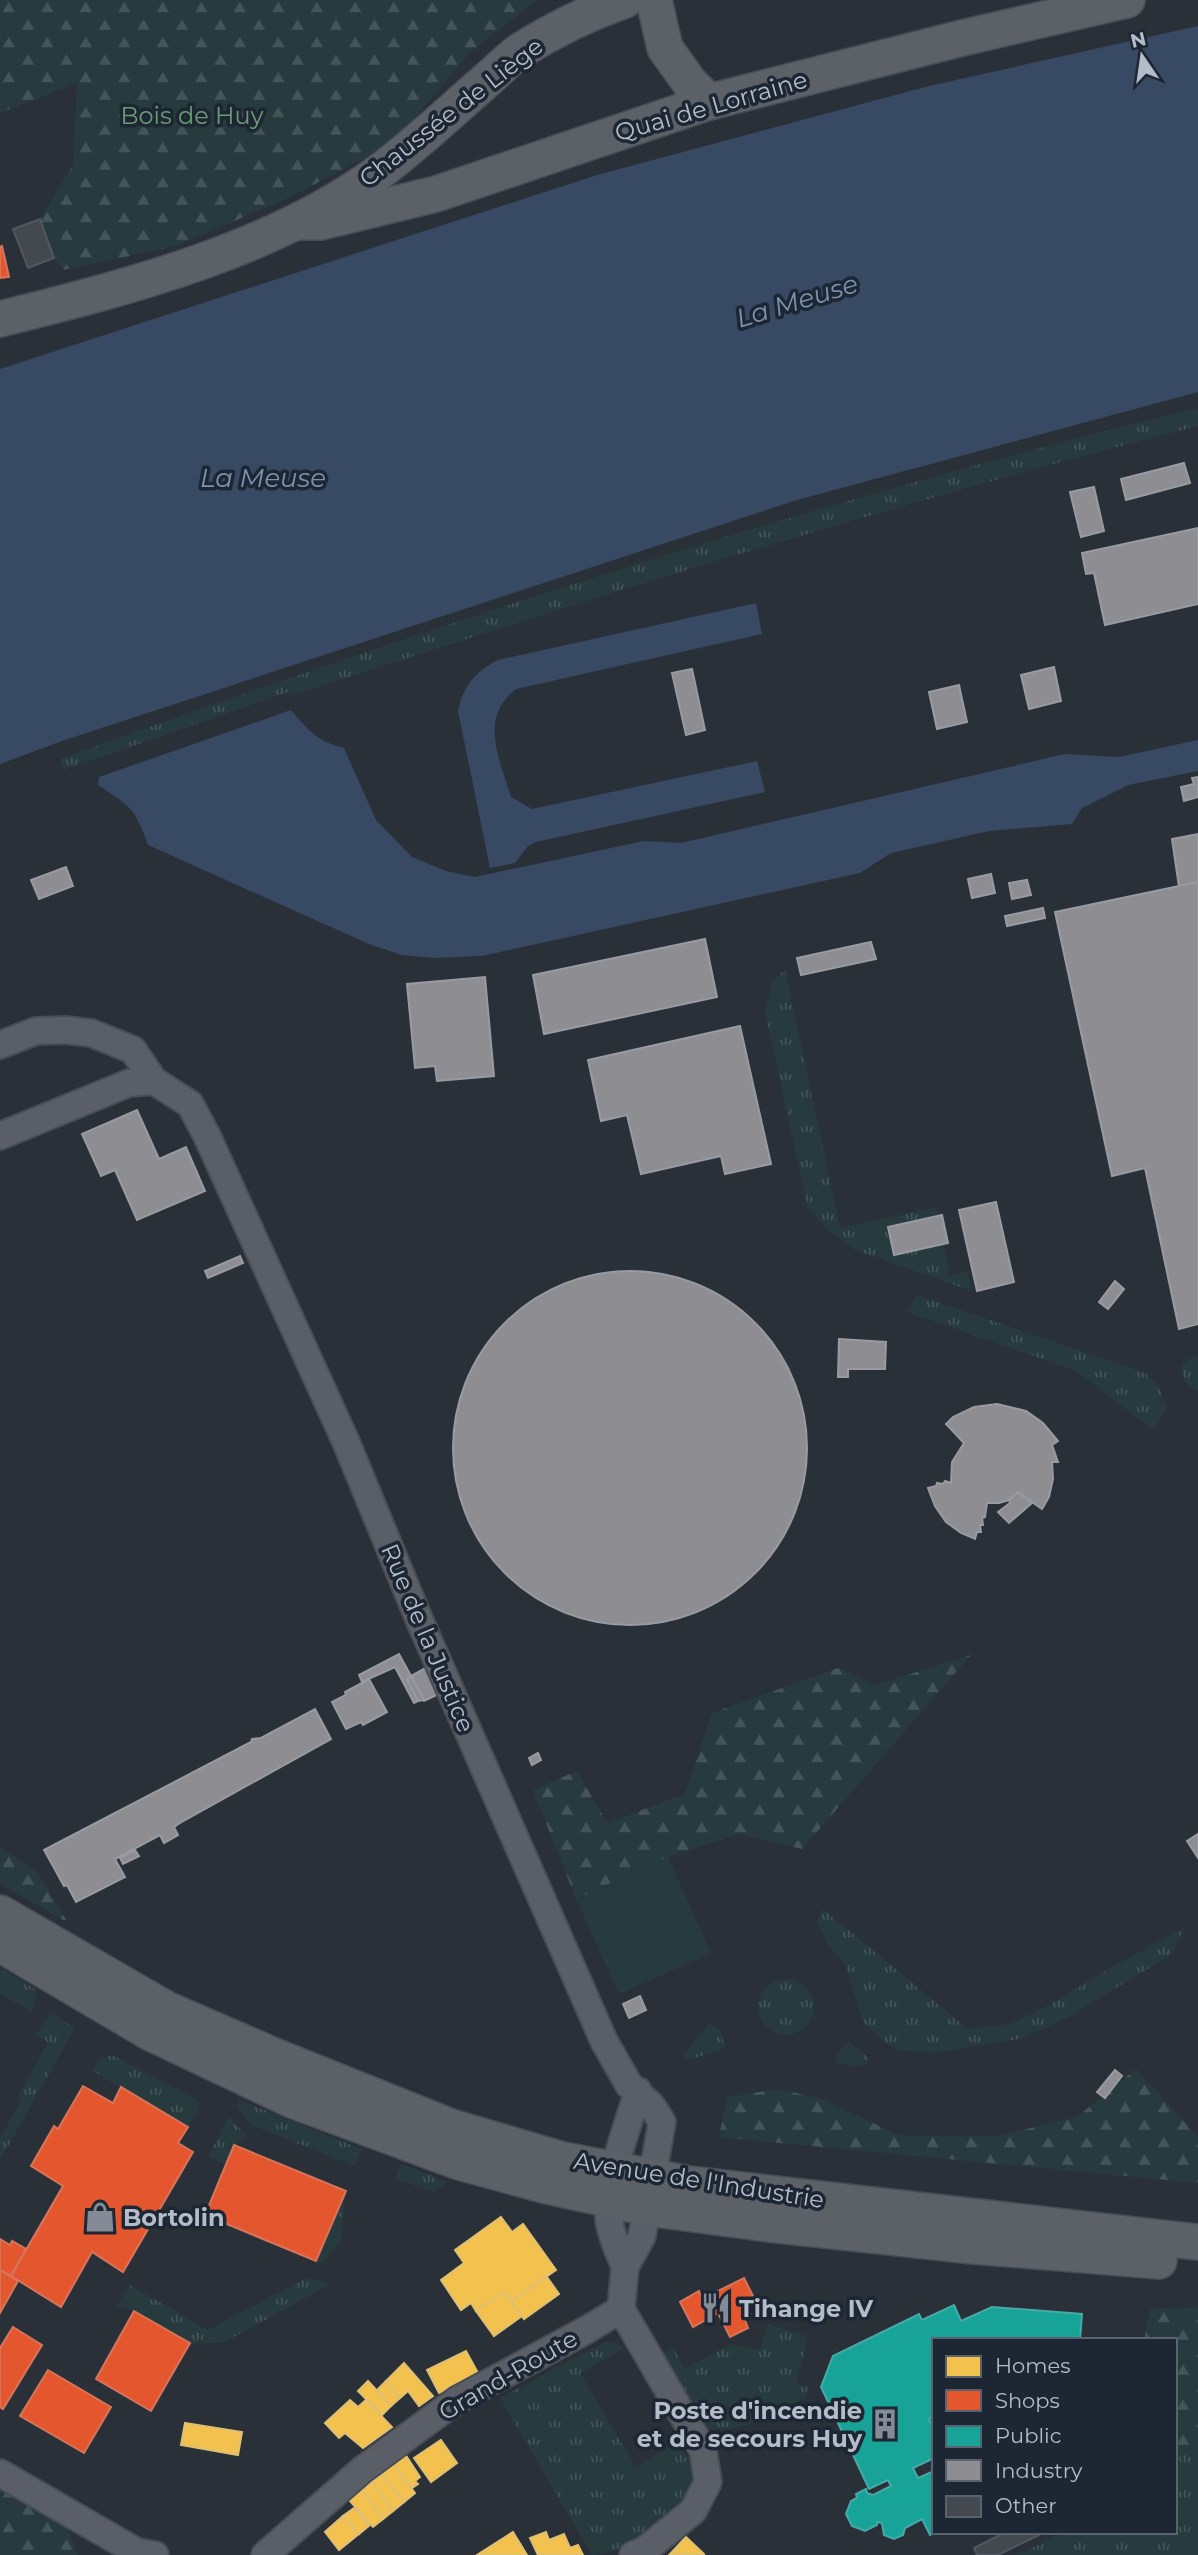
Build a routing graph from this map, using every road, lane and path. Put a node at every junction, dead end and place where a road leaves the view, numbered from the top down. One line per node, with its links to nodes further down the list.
1 (625, 0): 5 (main road, Chaussée de Liège)
2 (654, 0): 4 (main road)
3 (1127, 0): 4 (main road, Quai de Lorraine)
4 (709, 102): 5 (main road, Quai de Lorraine)
5 (298, 222): 6 (main road, Chaussée de Liège)
6 (0, 319)
7 (0, 1045): 8 (street, Rue de la Justice)
8 (155, 1081): 9 (street); 12 (street, Rue de la Justice)
9 (0, 1136)
10 (0, 1913): 13 (main road, Avenue de l'Industrie)
11 (0, 1944): 13 (main road, Avenue de l'Industrie)
12 (638, 2091): 13 (street); 14 (street, Rue de la Justice)
13 (613, 2185): 14 (main road, Avenue de l'Industrie); 17 (street)
14 (648, 2204): 15 (main road, Avenue de l'Industrie); 16 (main road, Avenue de l'Industrie); 17 (street)
15 (1198, 2242)
16 (1198, 2264)
17 (625, 2267): 18 (street)
18 (621, 2308): 21 (street, Grand-Route); 22 (street)
19 (0, 2473): 20 (street)
20 (143, 2554)
21 (265, 2555)
22 (633, 2555)

